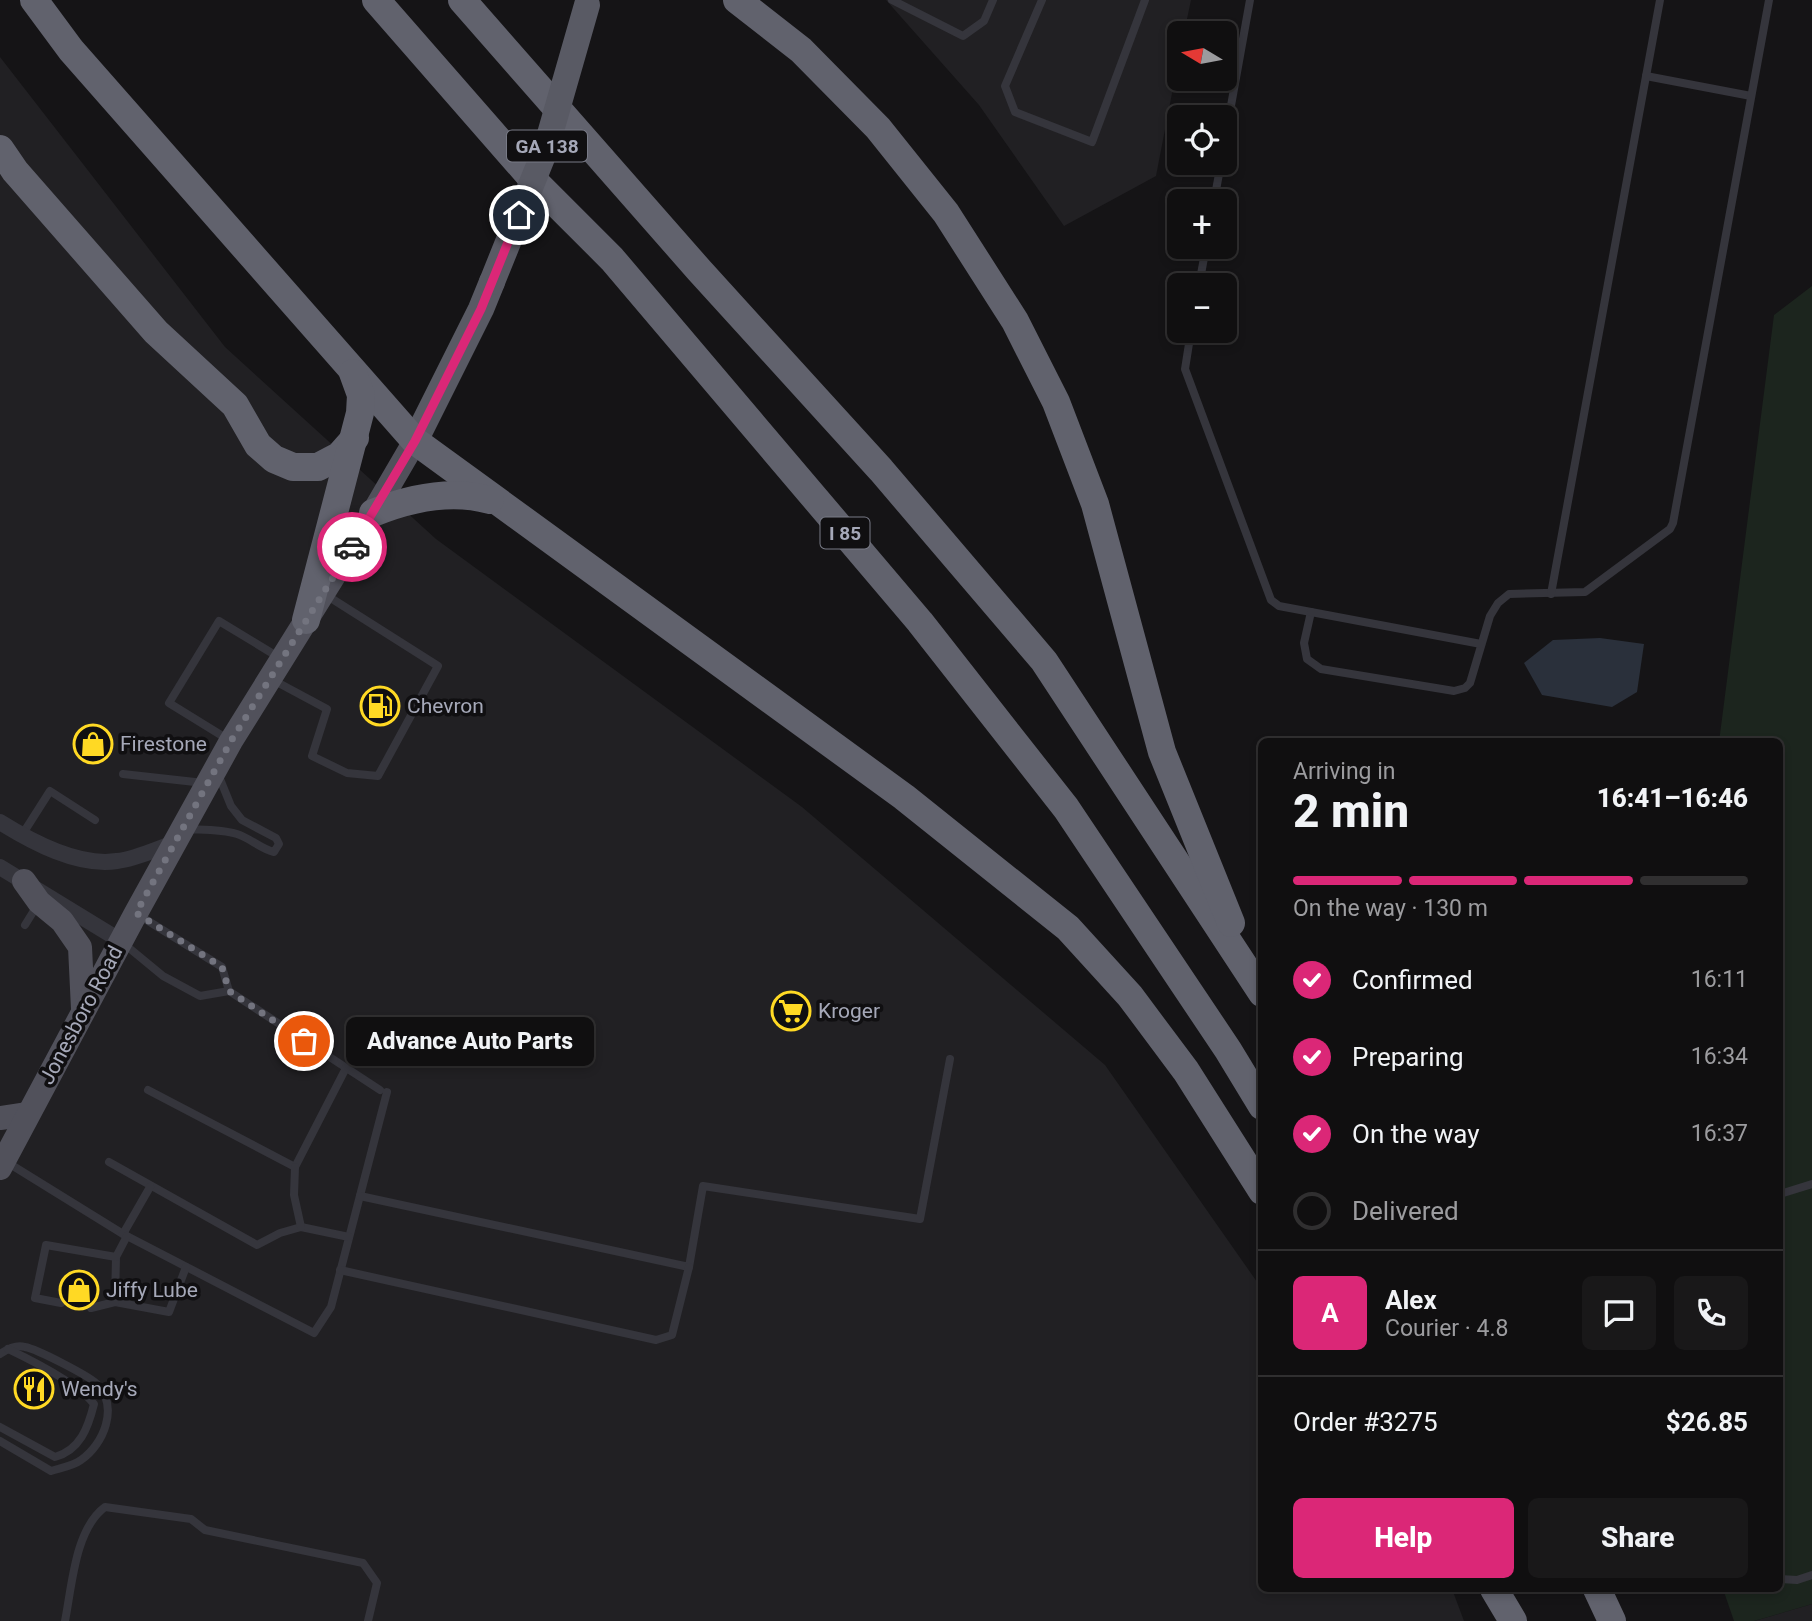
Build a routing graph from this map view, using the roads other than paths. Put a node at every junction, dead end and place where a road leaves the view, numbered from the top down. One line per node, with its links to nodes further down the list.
1 (34, 0): 18 (highway)
2 (376, 0): 47 (highway, I 85)
3 (462, 0): 41 (highway)
4 (737, 0): 41 (highway)
5 (892, 0): 6 (lane)
6 (993, 0)
7 (1042, 0): 8 (lane)
8 (1144, 0)
9 (1250, 0): 15 (lane)
10 (1660, 0): 13 (lane)
11 (1769, 0): 14 (lane)
12 (587, 3): 20 (highway, Jonesboro Road / GA 138, bridge)
13 (1646, 76): 14 (lane); 24 (lane)
14 (1751, 96): 24 (lane)
15 (1231, 105)
16 (0, 149): 19 (highway)
17 (1189, 343): 25 (lane)
18 (352, 371): 19 (highway); 20 (highway)
19 (355, 438): 26 (highway)
20 (415, 441): 21 (highway); 22 (main road, Jonesboro Road / GA 138)
21 (500, 503): 22 (highway); 54 (highway)
22 (373, 513): 23 (main road, Jonesboro Road / GA 138)
23 (324, 593): 26 (main road, Jonesboro Road / GA 138); 28 (lane)
24 (1551, 594): 27 (lane)
25 (1311, 612): 27 (lane); 27 (lane)
26 (306, 620): 28 (main road, Jonesboro Road / GA 138)
27 (1480, 644)
28 (276, 669): 29 (main road, Jonesboro Road / GA 138); 29 (lane)
29 (231, 741): 31 (main road, Jonesboro Road / GA 138)
30 (123, 774): 31 (lane)
31 (211, 776): 35 (main road, Jonesboro Road / GA 138); 35 (lane)
32 (95, 820): 34 (lane)
33 (0, 822): 34 (street)
34 (22, 835): 35 (street)
35 (178, 836): 38 (main road, Jonesboro Road / GA 138)
36 (0, 867): 37 (street)
37 (36, 892): 39 (lane); 40 (street); 43 (main road)
38 (136, 913): 40 (main road, Jonesboro Road / GA 138); 42 (lane)
39 (25, 925)
40 (121, 941): 42 (lane); 43 (main road, Jonesboro Road / GA 138)
41 (1258, 987)
42 (229, 991): 45 (lane)
43 (83, 1011): 48 (main road, Jonesboro Road / GA 138)
44 (950, 1059): 63 (lane)
45 (346, 1068): 52 (lane); 57 (lane)
46 (148, 1090): 52 (lane)
47 (1258, 1099)
48 (28, 1114): 49 (main road); 50 (main road, Jonesboro Road / GA 138)
49 (0, 1118)
50 (1, 1162): 59 (lane)
51 (109, 1163): 55 (lane)
52 (295, 1167): 58 (lane)
53 (1812, 1184): 56 (lane)
54 (1258, 1185)
55 (150, 1187): 58 (lane); 59 (lane)
56 (1783, 1193)
57 (360, 1196): 60 (lane); 63 (lane)
58 (301, 1227): 60 (lane)
59 (125, 1235): 61 (lane); 62 (lane)
60 (349, 1237): 64 (lane)
61 (116, 1257): 65 (lane); 66 (lane)
62 (186, 1266): 64 (lane); 65 (lane)
63 (689, 1267): 64 (lane)
64 (340, 1270)
65 (115, 1302): 67 (lane)
66 (61, 1303)
67 (91, 1308)
68 (8, 1349): 69 (lane); 70 (lane); 71 (lane)
69 (0, 1354)
70 (0, 1427)
71 (0, 1441)
72 (1812, 1575): 73 (lane)
73 (1783, 1579)
74 (1496, 1592): 79 (highway)
75 (1514, 1592): 80 (highway)
76 (1598, 1592): 81 (highway)
77 (65, 1621): 78 (lane)
78 (368, 1621)
79 (1513, 1621)
80 (1528, 1621)
81 (1612, 1621)

